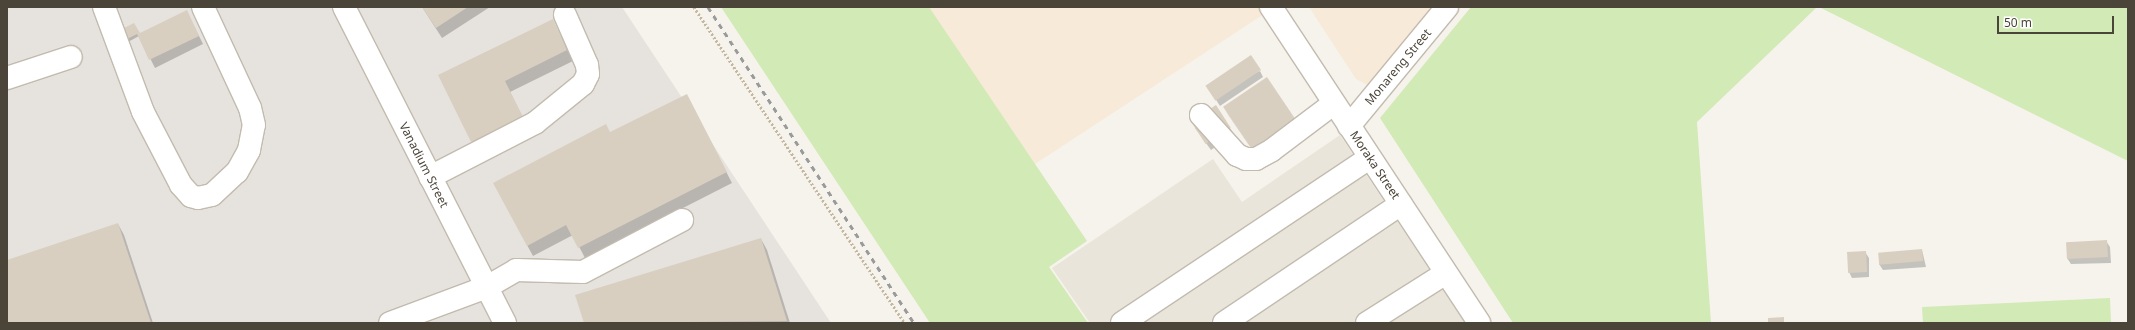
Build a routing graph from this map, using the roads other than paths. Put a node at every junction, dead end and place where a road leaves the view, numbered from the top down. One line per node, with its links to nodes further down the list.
1 (104, 7): 2 (street)
2 (203, 7)
3 (344, 7): 13 (street, Vanadium Street)
4 (1270, 7): 9 (street, Moraka Street)
5 (1447, 7): 11 (street, Monareng Street)
6 (565, 15): 13 (street)
7 (71, 58): 8 (street)
8 (7, 78)
9 (1333, 104): 10 (street); 11 (street, Moraka Street)
10 (1200, 115)
11 (1349, 126): 12 (street, Moraka Street)
12 (1369, 158): 14 (street, Moraka Street); 20 (street)
13 (430, 177): 17 (street, Vanadium Street)
14 (1401, 204): 16 (street, Moraka Street); 21 (street)
15 (682, 220): 17 (street)
16 (1446, 273): 22 (street); 23 (street, Moraka Street)
17 (487, 287): 18 (street); 19 (street, Vanadium Street)
18 (390, 323)
19 (505, 323)
20 (1122, 323)
21 (1224, 323)
22 (1367, 323)
23 (1479, 323)

